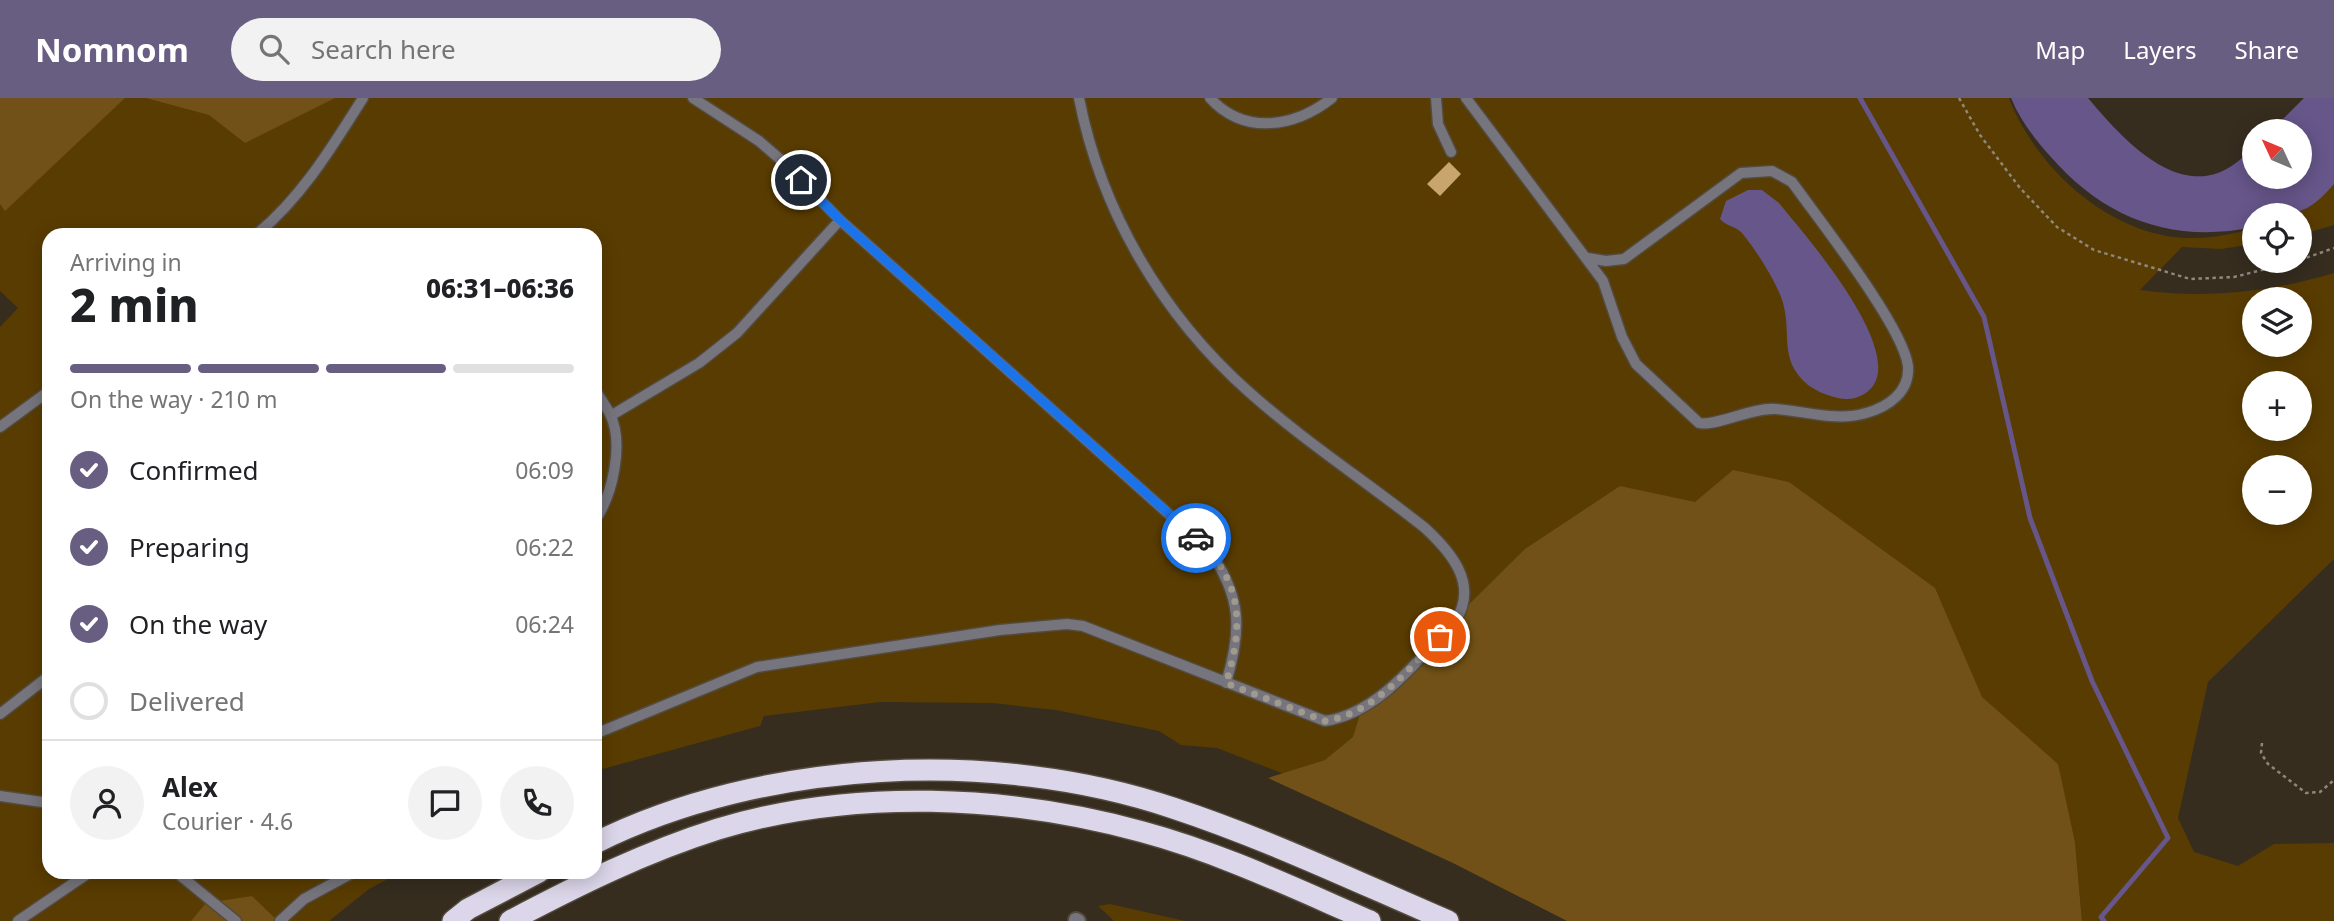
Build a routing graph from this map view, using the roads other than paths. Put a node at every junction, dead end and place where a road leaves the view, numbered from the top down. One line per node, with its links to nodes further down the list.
1 (363, 98): 10 (lane)
2 (693, 98): 9 (lane)
3 (1079, 98): 18 (lane)
4 (1210, 98): 5 (lane)
5 (1332, 98)
6 (1436, 98): 8 (lane)
7 (1466, 98): 11 (lane)
8 (1451, 152)
9 (840, 220): 14 (lane); 18 (lane)
10 (265, 228)
11 (1588, 258): 11 (lane)
12 (42, 396): 15 (lane)
13 (602, 401): 14 (lane)
14 (611, 415): 16 (lane)
15 (0, 427)
16 (602, 510)
17 (42, 681): 19 (lane)
18 (1226, 683): 20 (lane)
19 (0, 714)
20 (602, 731)
21 (0, 796): 22 (lane)
22 (42, 802)
23 (602, 840): 36 (highway)
24 (602, 873): 35 (highway)
25 (80, 879): 30 (lane)
26 (185, 879): 31 (lane)
27 (341, 879): 32 (lane)
28 (526, 879): 33 (highway)
29 (590, 879): 34 (highway)
30 (18, 921)
31 (236, 921)
32 (280, 921)
33 (453, 921)
34 (510, 921)
35 (1370, 921)
36 (1448, 921)

